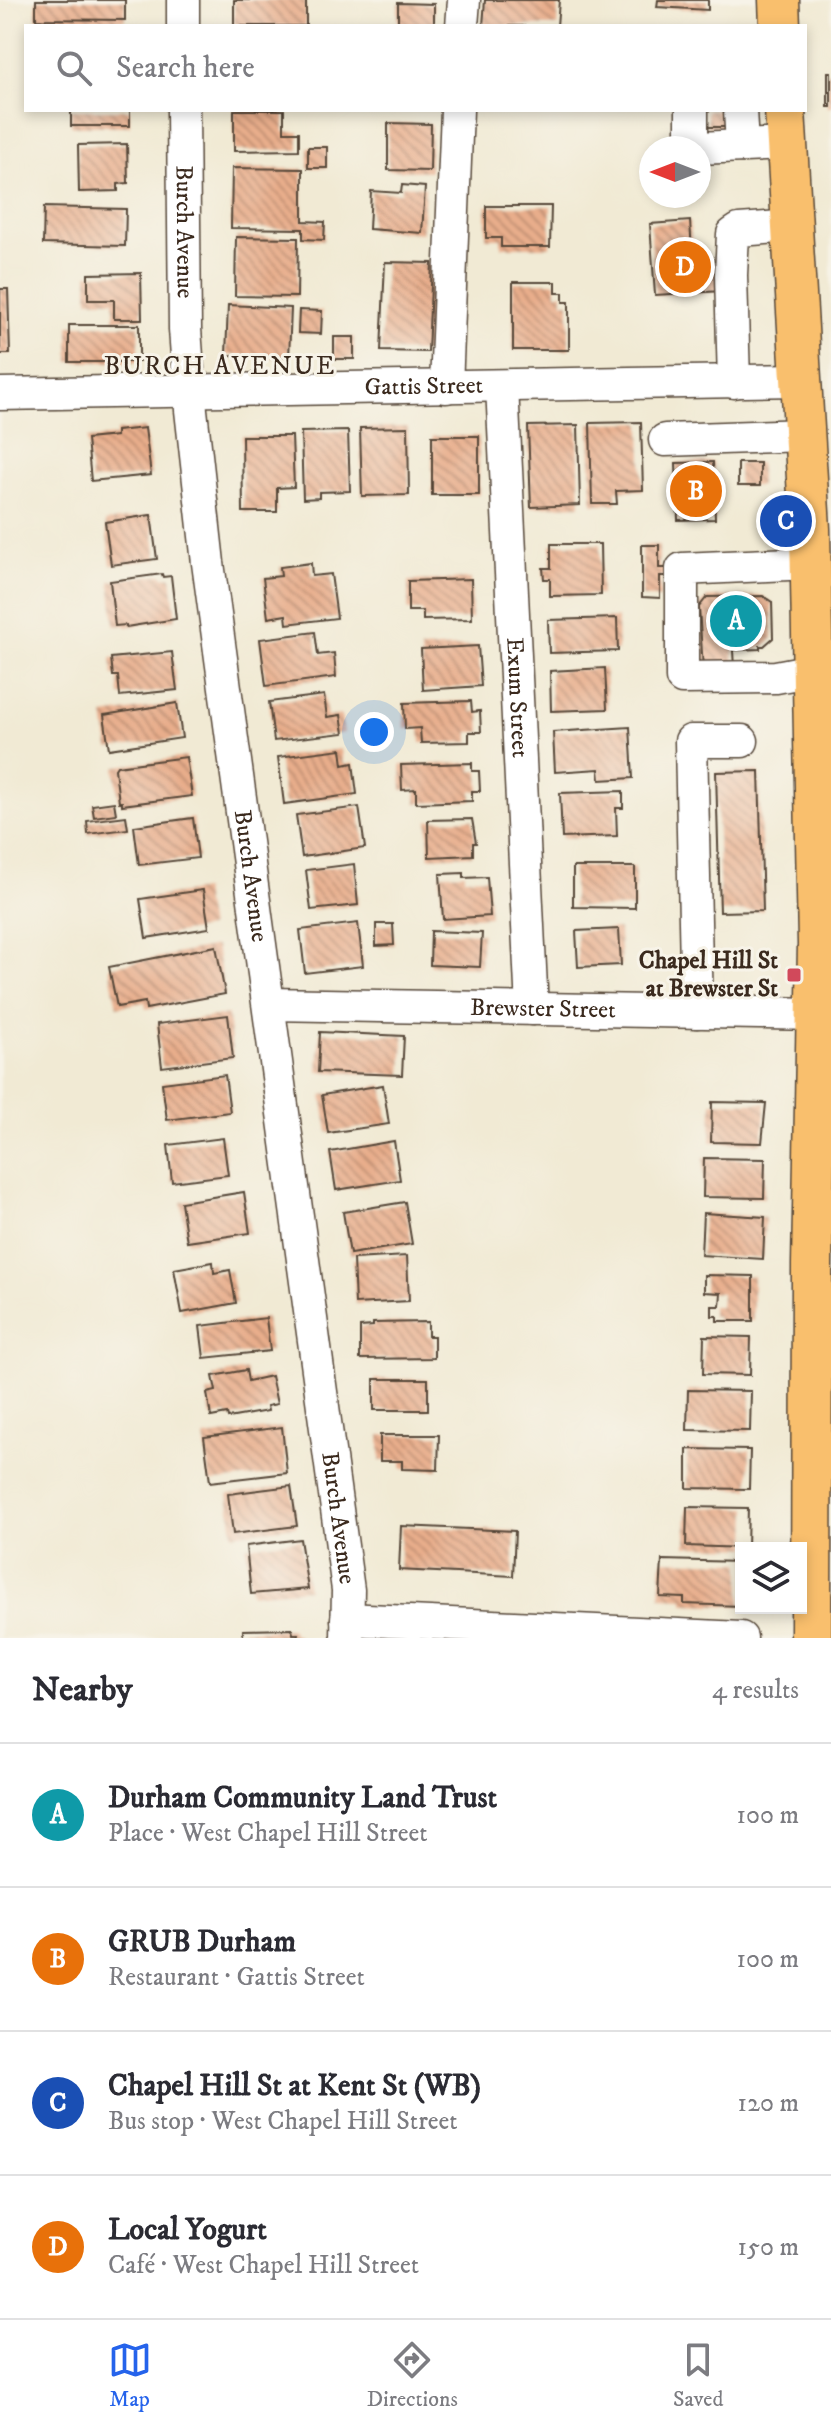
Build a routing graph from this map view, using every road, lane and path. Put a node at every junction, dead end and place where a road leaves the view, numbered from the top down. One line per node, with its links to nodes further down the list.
1 (183, 0): 4 (street)
2 (464, 0): 5 (street)
3 (779, 0): 6 (main road)
4 (183, 24)
5 (462, 24)
6 (780, 24)
7 (183, 112): 20 (street, Burch Avenue)
8 (457, 112): 19 (street)
9 (692, 112): 12 (street)
10 (740, 112): 13 (street)
11 (786, 127): 13 (street); 15 (main road)
12 (692, 136)
13 (742, 146): 14 (street)
14 (711, 147)
15 (792, 226): 16 (main road); 17 (street)
16 (801, 380): 17 (street, Gattis Street); 22 (main road)
17 (734, 382): 18 (street, Gattis Street)
18 (502, 386): 19 (street, Gattis Street); 29 (street, Exum Street)
19 (446, 387): 20 (street, Gattis Street)
20 (189, 392): 21 (street, Gattis Street); 28 (street, Burch Avenue)
21 (0, 394)
22 (805, 435): 23 (street); 24 (main road)
23 (665, 440)
24 (817, 541): 25 (main road); 25 (street)
25 (813, 670): 27 (main road)
26 (742, 741): 30 (street)
27 (824, 946): 31 (main road)
28 (269, 1004): 29 (street, Brewster Street); 34 (street, Burch Avenue)
29 (532, 1009): 30 (street, Brewster Street)
30 (697, 1012): 31 (street, Brewster Street)
31 (817, 1014): 32 (main road)
32 (821, 1268): 33 (main road)
33 (822, 1553): 36 (main road)
34 (347, 1629): 35 (street)
35 (741, 1638)
36 (811, 1638)

